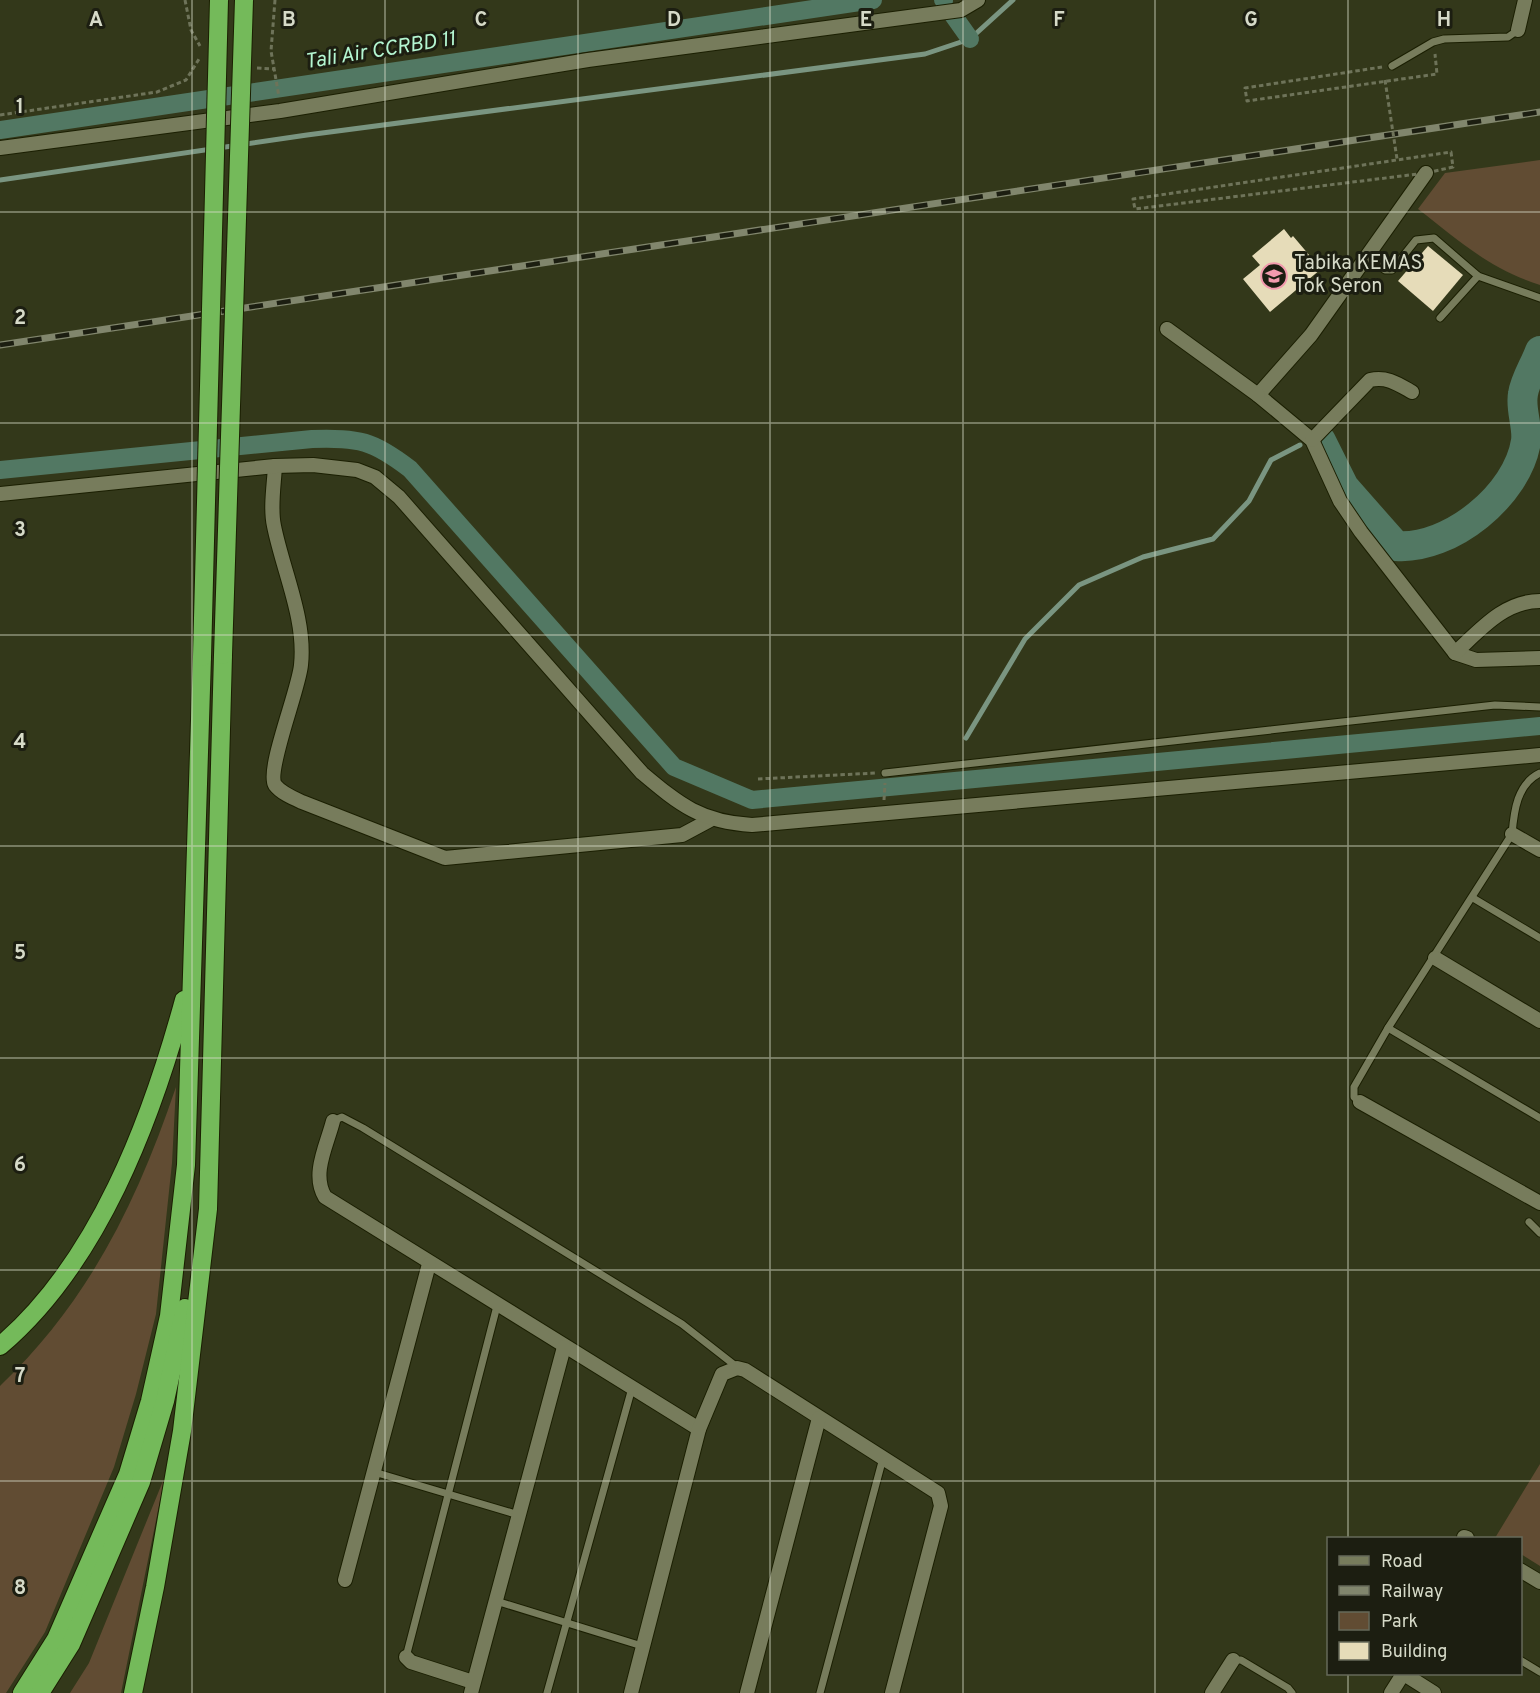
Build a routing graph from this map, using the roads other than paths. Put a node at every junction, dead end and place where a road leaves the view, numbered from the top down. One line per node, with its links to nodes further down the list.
1 (219, 0): 32 (highway, bridge)
2 (244, 0): 33 (highway, bridge)
3 (978, 0): 7 (street)
4 (1525, 0): 5 (street)
5 (1518, 30): 6 (lane)
6 (1392, 66)
7 (0, 148)
8 (1426, 173): 9 (street)
9 (1366, 256): 10 (lane); 15 (street)
10 (1478, 276): 11 (lane); 12 (lane)
11 (1540, 298)
12 (1440, 318)
13 (1167, 328): 15 (street)
14 (1412, 392): 16 (street)
15 (1258, 395): 16 (street)
16 (1312, 440): 20 (street)
17 (275, 466): 18 (street); 26 (street); 26 (street)
18 (0, 494)
19 (1540, 601): 20 (street)
20 (1455, 653): 21 (street)
21 (1540, 658)
22 (1540, 707): 24 (lane)
23 (1540, 755): 26 (street)
24 (885, 773)
25 (1540, 773): 27 (lane)
26 (710, 820)
27 (1512, 834): 28 (street); 29 (lane)
28 (1540, 850)
29 (1473, 898): 30 (lane); 31 (lane)
30 (1540, 938)
31 (1435, 958): 34 (street); 35 (lane)
32 (192, 972): 44 (highway); 67 (highway)
33 (214, 987): 68 (highway); 69 (highway)
34 (1540, 1021)
35 (1388, 1028): 36 (lane); 37 (lane)
36 (1360, 1102): 39 (street)
37 (1540, 1118)
38 (333, 1121): 42 (street); 46 (lane)
39 (1540, 1203)
40 (1529, 1222): 41 (lane)
41 (1540, 1233)
42 (429, 1264): 43 (street); 51 (street)
43 (497, 1306): 45 (street); 52 (lane)
44 (0, 1346)
45 (564, 1347): 47 (street); 53 (street)
46 (737, 1368): 48 (street); 49 (street)
47 (632, 1388): 49 (street); 58 (lane)
48 (819, 1418): 50 (street); 72 (street)
49 (699, 1429): 59 (street)
50 (883, 1458): 73 (lane); 74 (street)
51 (374, 1472): 52 (lane); 55 (street)
52 (448, 1492): 53 (lane); 60 (lane)
53 (519, 1515): 57 (street)
54 (1522, 1571): 56 (street)
55 (345, 1580)
56 (1540, 1582)
57 (494, 1601): 58 (lane); 66 (street)
58 (565, 1622): 59 (lane); 70 (lane)
59 (642, 1646): 71 (street)
60 (406, 1657): 66 (street)
61 (1233, 1660): 75 (street); 76 (lane)
62 (1522, 1661): 63 (lane)
63 (1540, 1672)
64 (1403, 1675): 77 (street)
65 (1406, 1675): 78 (street)
66 (472, 1688)
67 (22, 1693)
68 (40, 1693)
69 (133, 1693)
70 (547, 1693)
71 (632, 1693)
72 (747, 1693)
73 (820, 1693)
74 (892, 1693)
75 (1212, 1693)
76 (1292, 1693)
77 (1391, 1693)
78 (1434, 1693)

